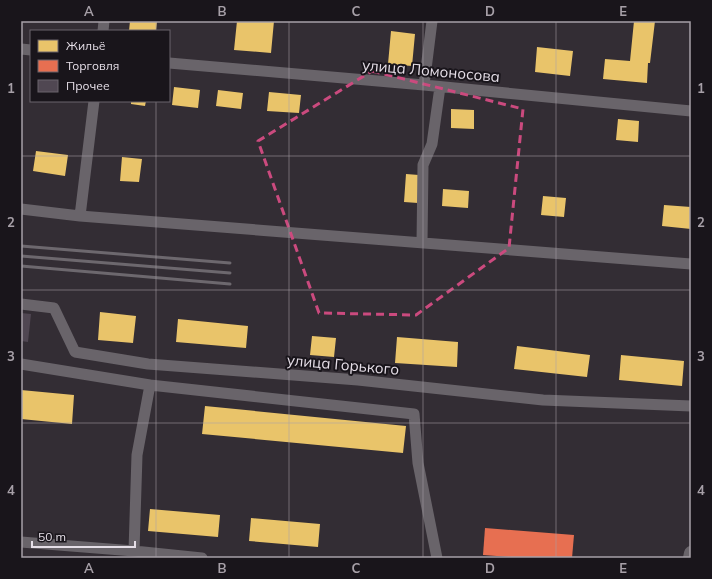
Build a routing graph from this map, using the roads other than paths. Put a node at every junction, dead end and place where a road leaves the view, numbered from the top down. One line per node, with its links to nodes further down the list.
1 (432, 21): 3 (street)
2 (170, 63): 3 (street, улица Ломоносова)
3 (424, 85): 4 (street, улица Ломоносова)
4 (440, 87): 6 (street, улица Ломоносова); 9 (street)
5 (94, 102): 8 (street)
6 (691, 112)
7 (21, 209): 8 (street)
8 (80, 216): 9 (street)
9 (422, 243): 10 (street)
10 (691, 264)
11 (21, 304): 14 (street, улица Горького)
12 (21, 364): 13 (street)
13 (150, 385): 16 (street); 19 (street)
14 (691, 406)
15 (21, 542): 16 (street)
16 (134, 551): 18 (street)
17 (691, 553): 20 (street)
18 (202, 558)
19 (437, 558)
20 (690, 558)

